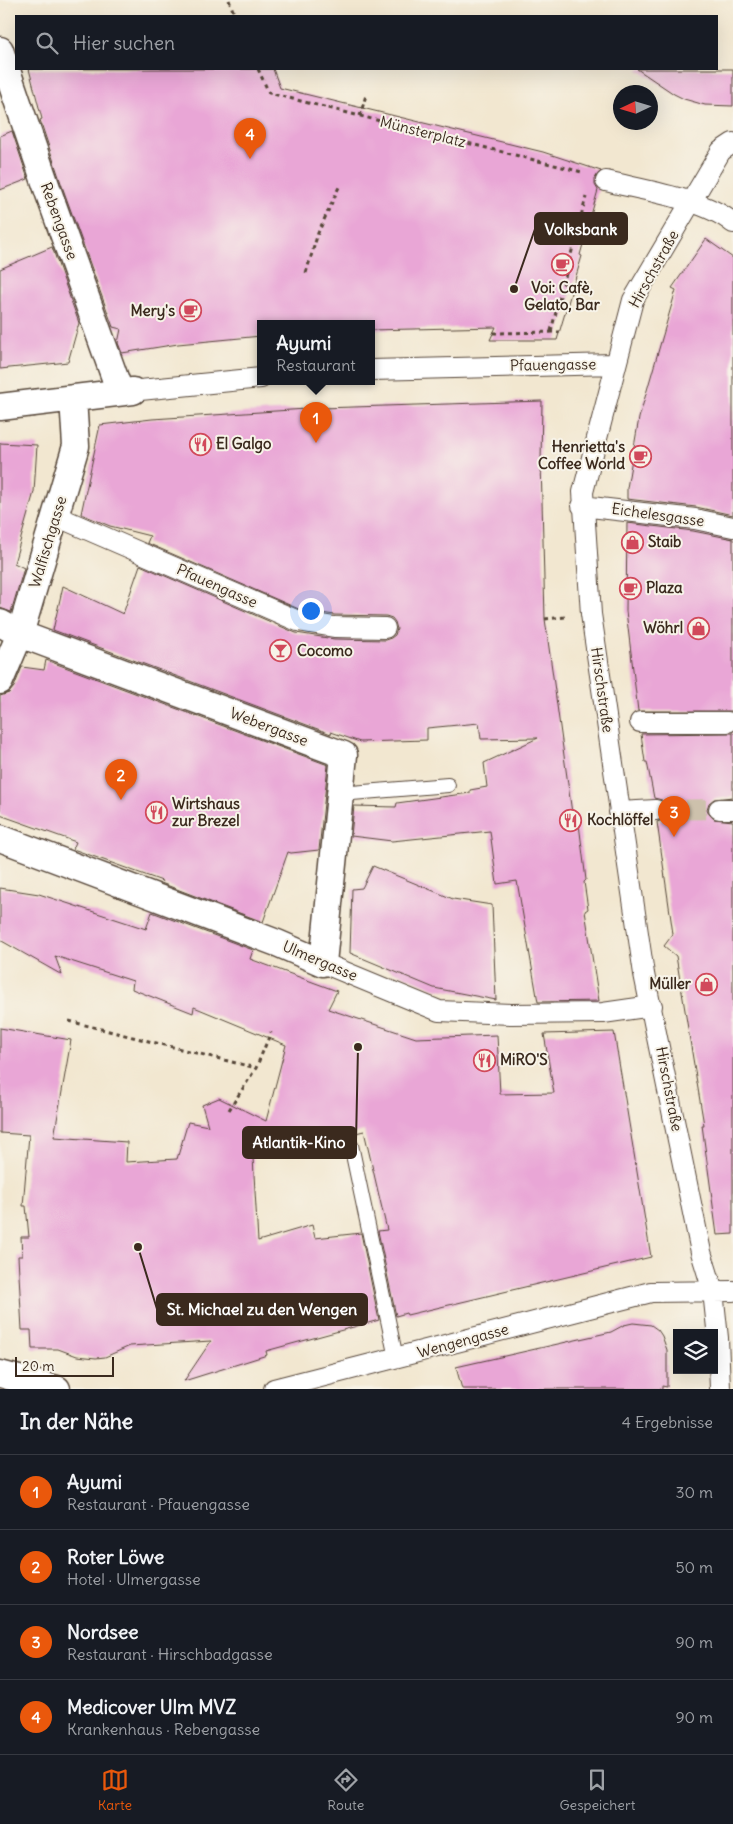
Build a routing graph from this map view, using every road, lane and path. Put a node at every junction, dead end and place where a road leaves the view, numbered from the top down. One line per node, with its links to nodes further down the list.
1 (228, 0): 2 (path)
2 (235, 15)
3 (0, 50): 21 (street, Rebengasse)
4 (258, 70): 6 (path, Münsterplatz)
5 (366, 95): 6 (path)
6 (360, 116): 8 (path, Münsterplatz)
7 (727, 147): 12 (street, Hirschstraße)
8 (583, 172)
9 (606, 181): 12 (street)
10 (339, 188): 14 (path)
11 (587, 193): 15 (path)
12 (692, 202): 13 (street); 18 (street, Hirschstraße)
13 (728, 218)
14 (306, 273)
15 (551, 331): 16 (path); 17 (path)
16 (559, 332)
17 (493, 333)
18 (615, 364): 19 (street, Pfauengasse); 24 (street, Hirschstraße)
19 (375, 370)
20 (257, 378): 21 (street)
21 (126, 391): 22 (street)
22 (73, 398): 23 (street); 25 (street, Walfischgasse)
23 (0, 407)
24 (582, 506): 26 (street, Eichelesgasse); 35 (street, Hirschstraße)
25 (56, 516): 27 (street, Pfauengasse); 28 (street, Walfischgasse)
26 (733, 527)
27 (385, 628)
28 (10, 629): 29 (street, Walfischgasse); 33 (street, Webergasse)
29 (0, 681)
30 (640, 722): 31 (street)
31 (728, 722)
32 (448, 785): 33 (lane)
33 (340, 794): 37 (street, Webergasse)
34 (656, 810): 35 (street)
35 (619, 812): 38 (street, Hirschstraße)
36 (0, 838): 37 (street, Ulmergasse)
37 (323, 962): 38 (street, Ulmergasse)
38 (652, 1006): 44 (street, Hirschstraße)
39 (69, 1021): 41 (path)
40 (271, 1032): 41 (path)
41 (256, 1068): 42 (path)
42 (229, 1110)
43 (352, 1145): 45 (lane)
44 (723, 1291): 45 (street, Wengengasse); 49 (street, Hirschstraße)
45 (396, 1358): 48 (street, Wengengasse)
46 (0, 1374): 47 (street)
47 (57, 1389)
48 (274, 1389)
49 (720, 1389)

